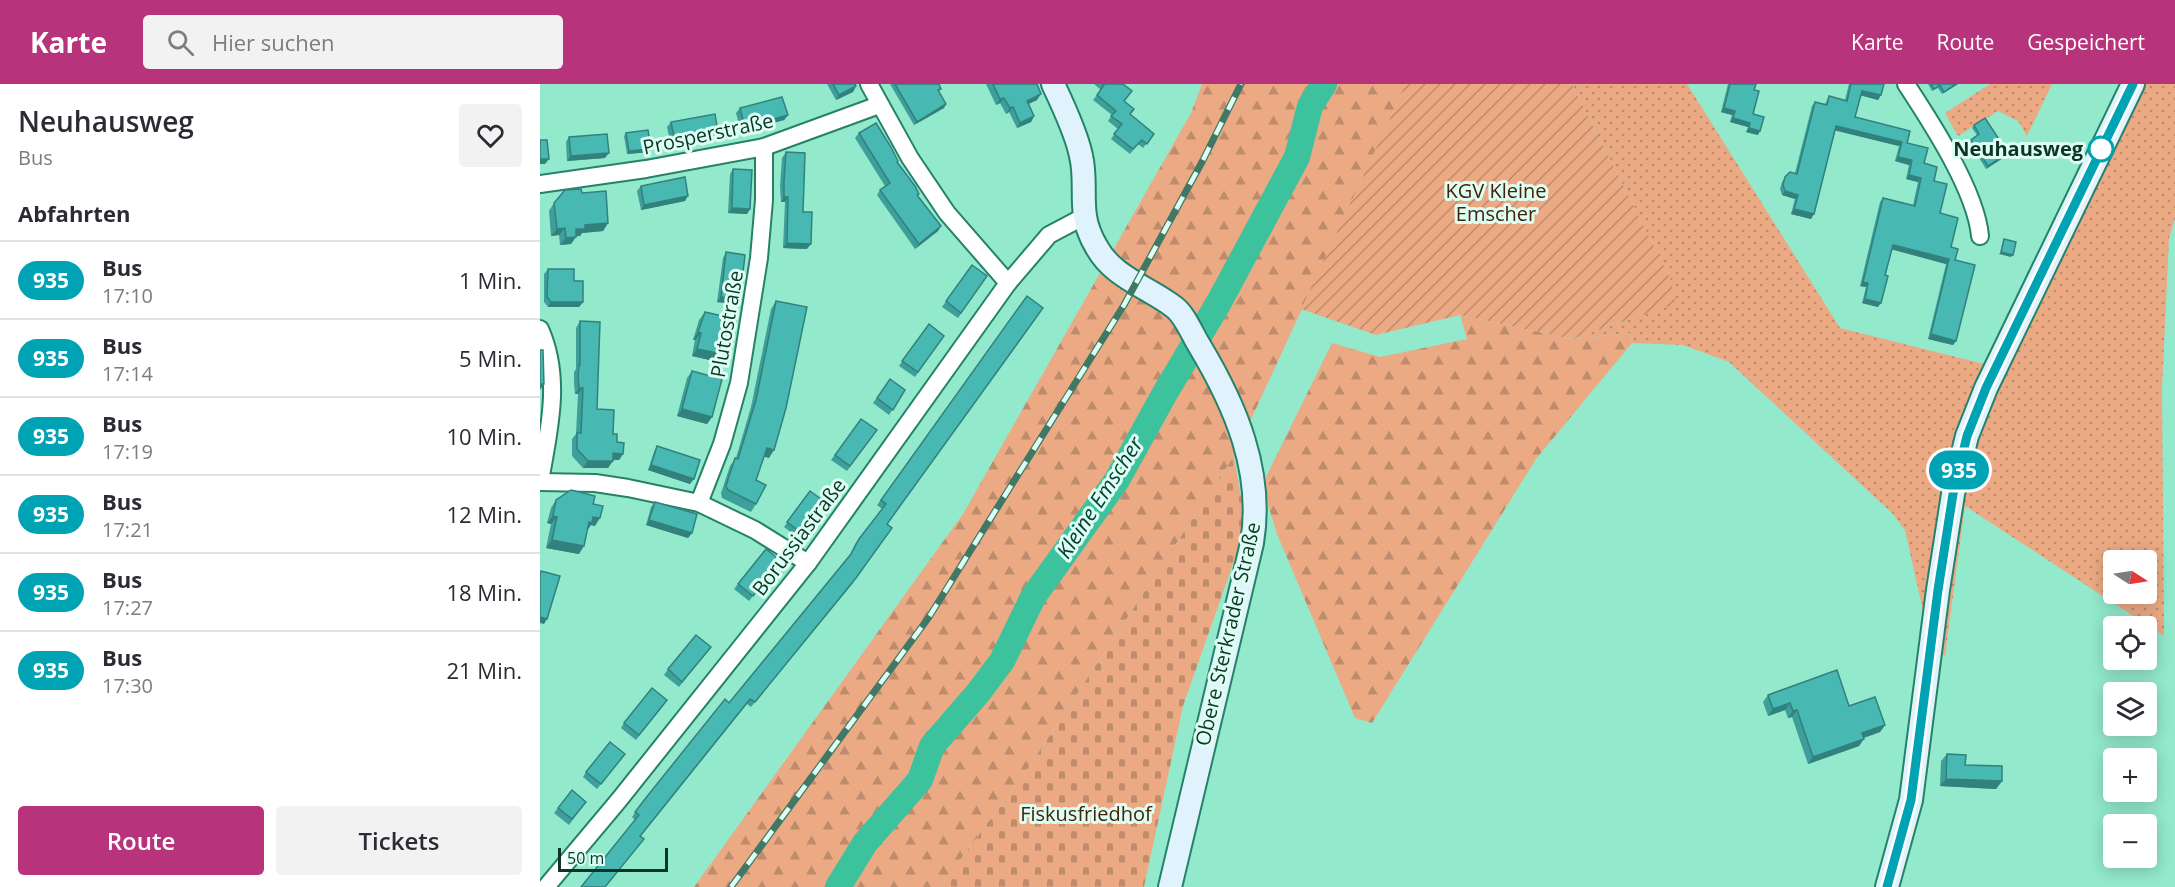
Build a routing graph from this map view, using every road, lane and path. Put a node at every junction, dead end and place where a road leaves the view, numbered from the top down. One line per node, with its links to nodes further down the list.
1 (869, 84): 5 (street)
2 (1053, 84): 8 (street, Obere Sterkrader Straße)
3 (1906, 84): 9 (street)
4 (2133, 84): 18 (street)
5 (879, 105): 6 (street, Prosperstraße); 10 (street)
6 (764, 147): 7 (street, Prosperstraße); 14 (street, Plutostraße)
7 (540, 184)
8 (1085, 216): 10 (street, Borussiastraße); 17 (street, Obere Sterkrader Straße)
9 (1980, 236)
10 (1008, 283): 15 (street, Borussiastraße)
11 (540, 329): 12 (street)
12 (546, 412): 13 (street)
13 (540, 481): 14 (street)
14 (699, 503): 15 (street)
15 (808, 563): 16 (street, Borussiastraße)
16 (546, 887)
17 (1170, 887)
18 (1887, 887)

